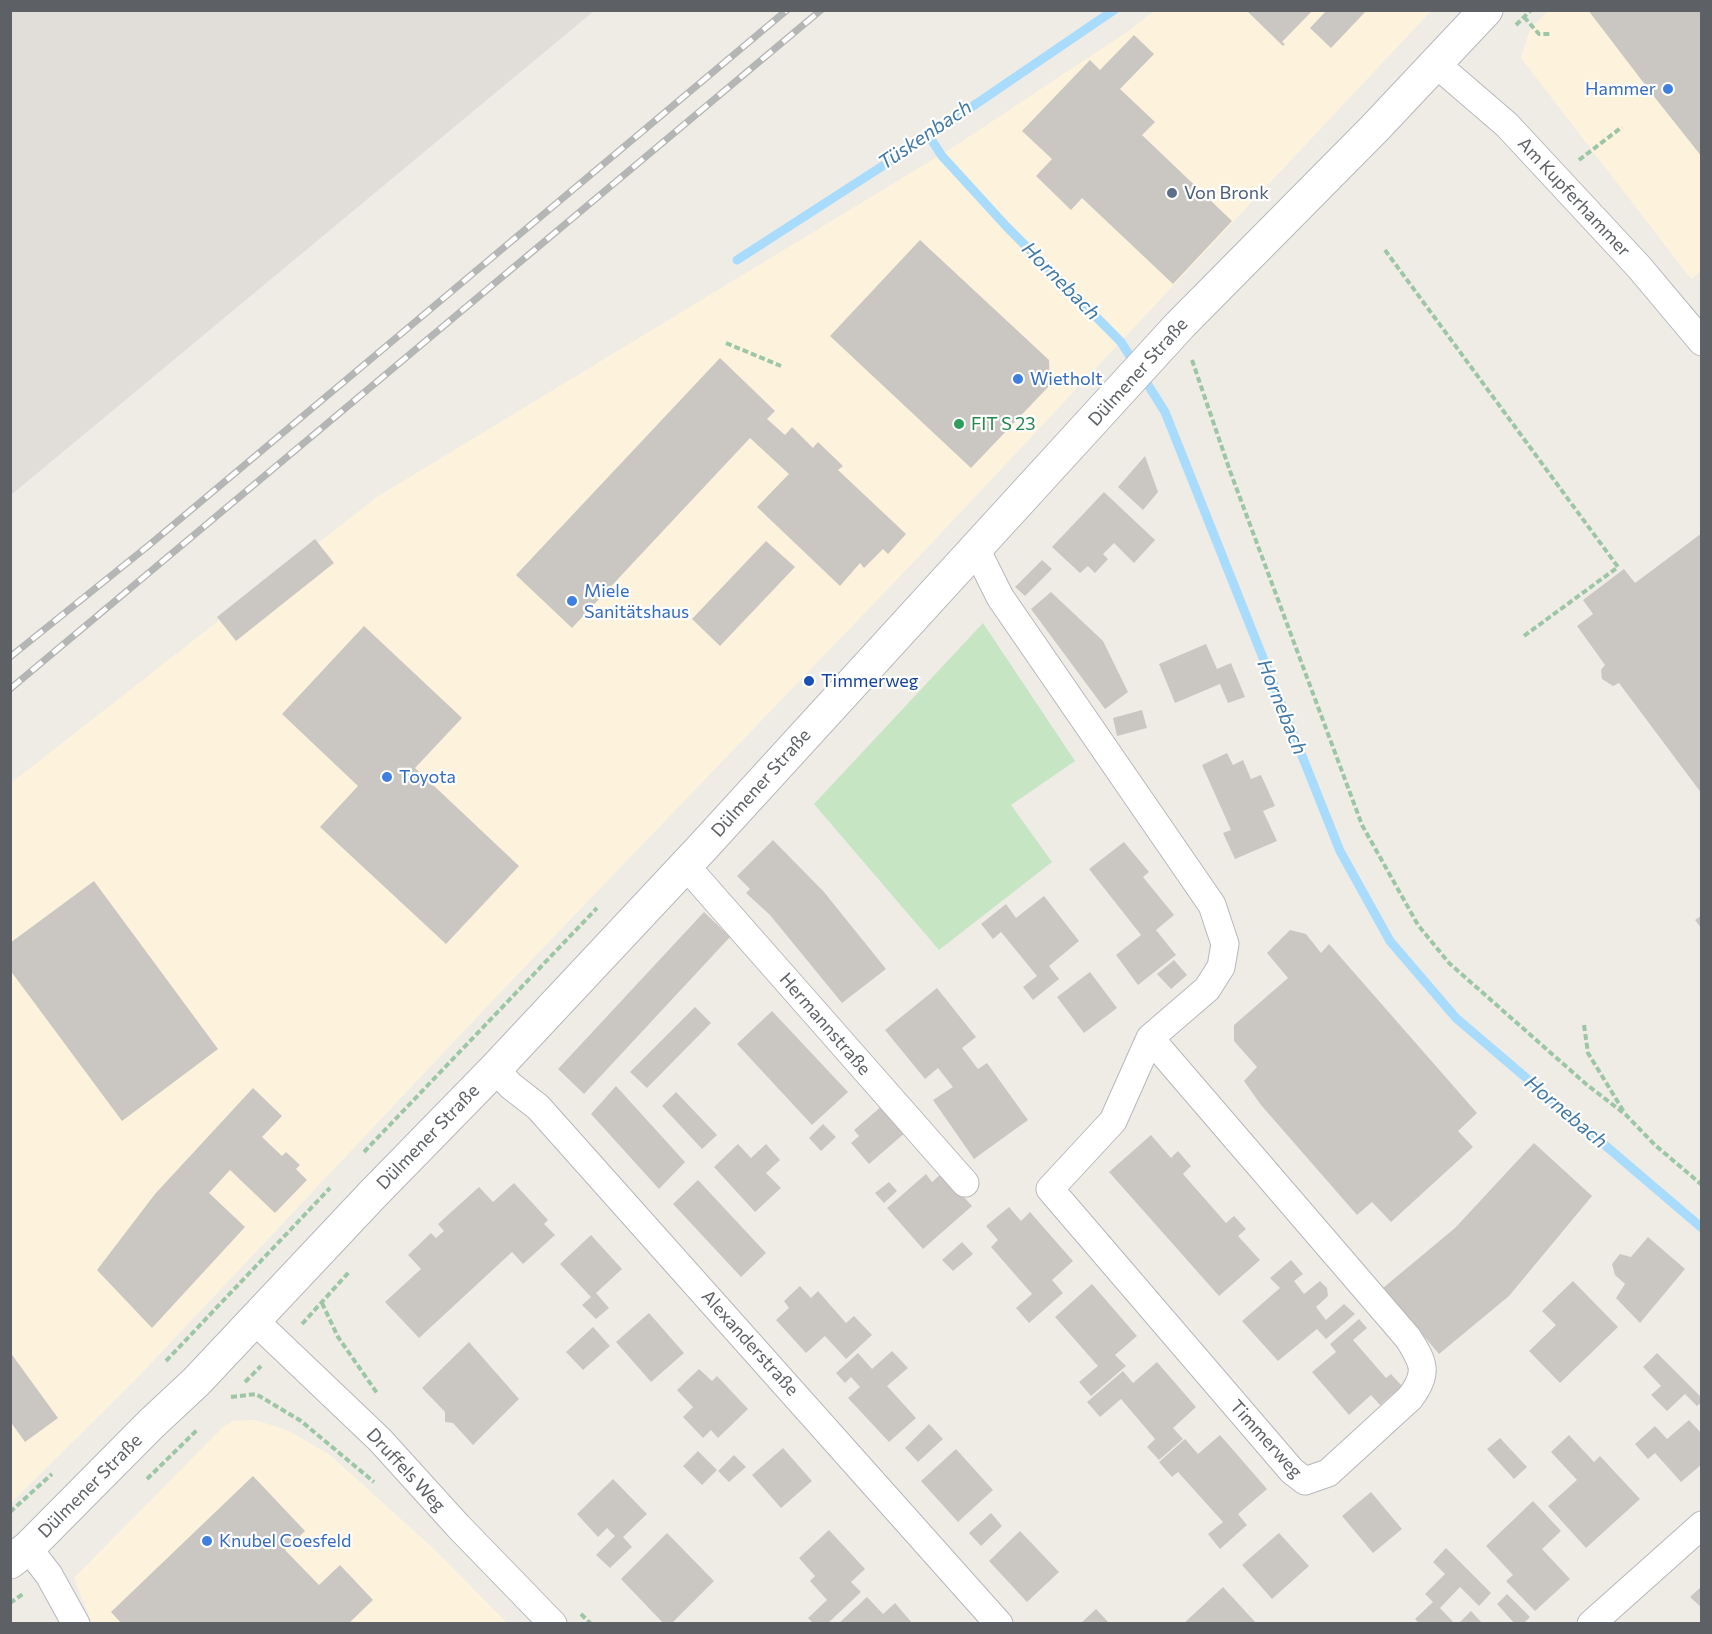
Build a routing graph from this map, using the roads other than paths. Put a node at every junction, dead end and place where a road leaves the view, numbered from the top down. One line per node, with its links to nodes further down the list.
1 (1486, 10): 2 (street, Dülmener Straße)
2 (1435, 63): 3 (street, Am Kupferhammer); 4 (street, Dülmener Straße)
3 (1701, 342)
4 (976, 549): 5 (street, Dülmener Straße); 6 (street, Timmerweg)
5 (686, 866): 7 (street, Dülmener Straße); 8 (street, Hermannstraße)
6 (1150, 1038): 6 (street, Timmerweg)
7 (495, 1069): 9 (street, Dülmener Straße); 14 (street, Alexanderstraße)
8 (965, 1183)
9 (254, 1320): 11 (street, Dülmener Straße); 13 (street, Druffels Weg)
10 (1701, 1525): 15 (street)
11 (19, 1555): 12 (street, Dülmener Straße)
12 (76, 1623)
13 (553, 1623)
14 (999, 1623)
15 (1591, 1623)

